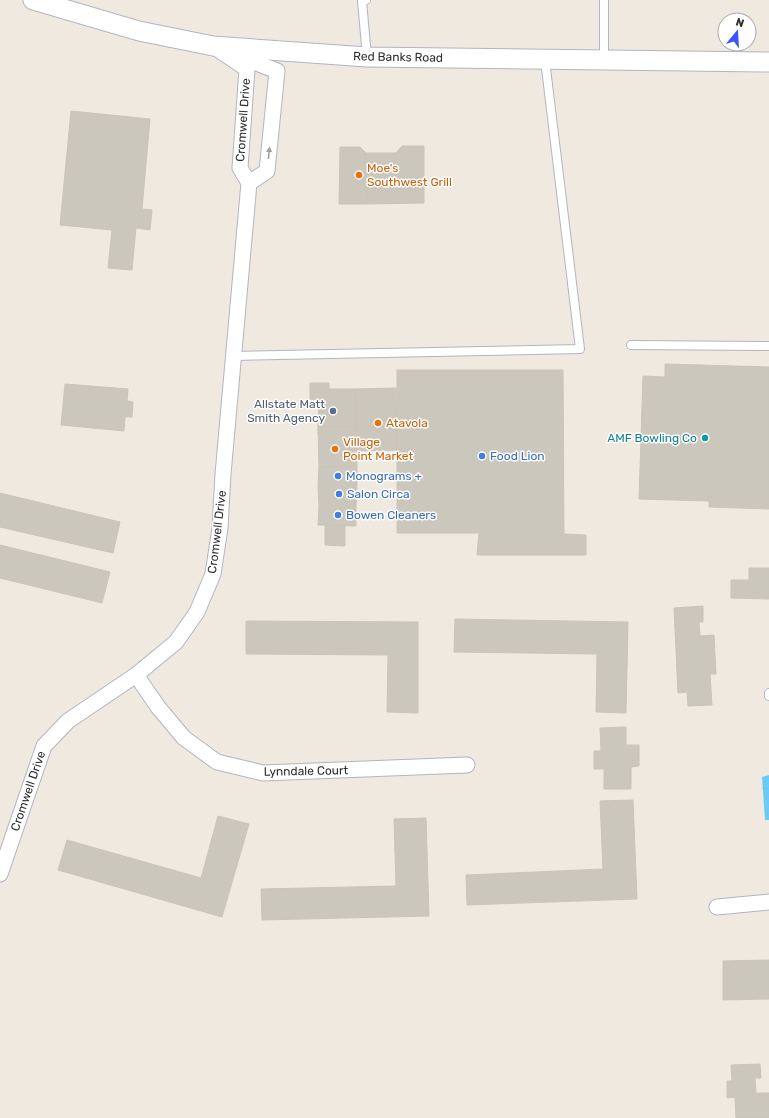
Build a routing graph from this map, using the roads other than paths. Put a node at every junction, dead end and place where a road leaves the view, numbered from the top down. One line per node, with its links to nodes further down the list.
1 (33, 0): 4 (street, Red Banks Road)
2 (362, 0): 5 (lane)
3 (604, 0): 7 (lane)
4 (213, 46): 5 (street, Red Banks Road); 9 (street, Cromwell Drive); 9 (street, Cromwell Drive, one-way to 4)
5 (367, 57): 6 (street, Red Banks Road)
6 (545, 60): 7 (street, Red Banks Road); 12 (lane)
7 (604, 60): 8 (street, Red Banks Road)
8 (769, 62)
9 (249, 183): 12 (street, Cromwell Drive)
10 (631, 345): 11 (lane)
11 (769, 346)
12 (234, 356): 13 (street, Cromwell Drive)
13 (136, 675): 16 (street, Lynndale Court); 17 (street, Cromwell Drive)
14 (769, 693): 15 (lane)
15 (769, 696)
16 (467, 765)
17 (0, 874)
18 (769, 902): 19 (street)
19 (717, 907)

